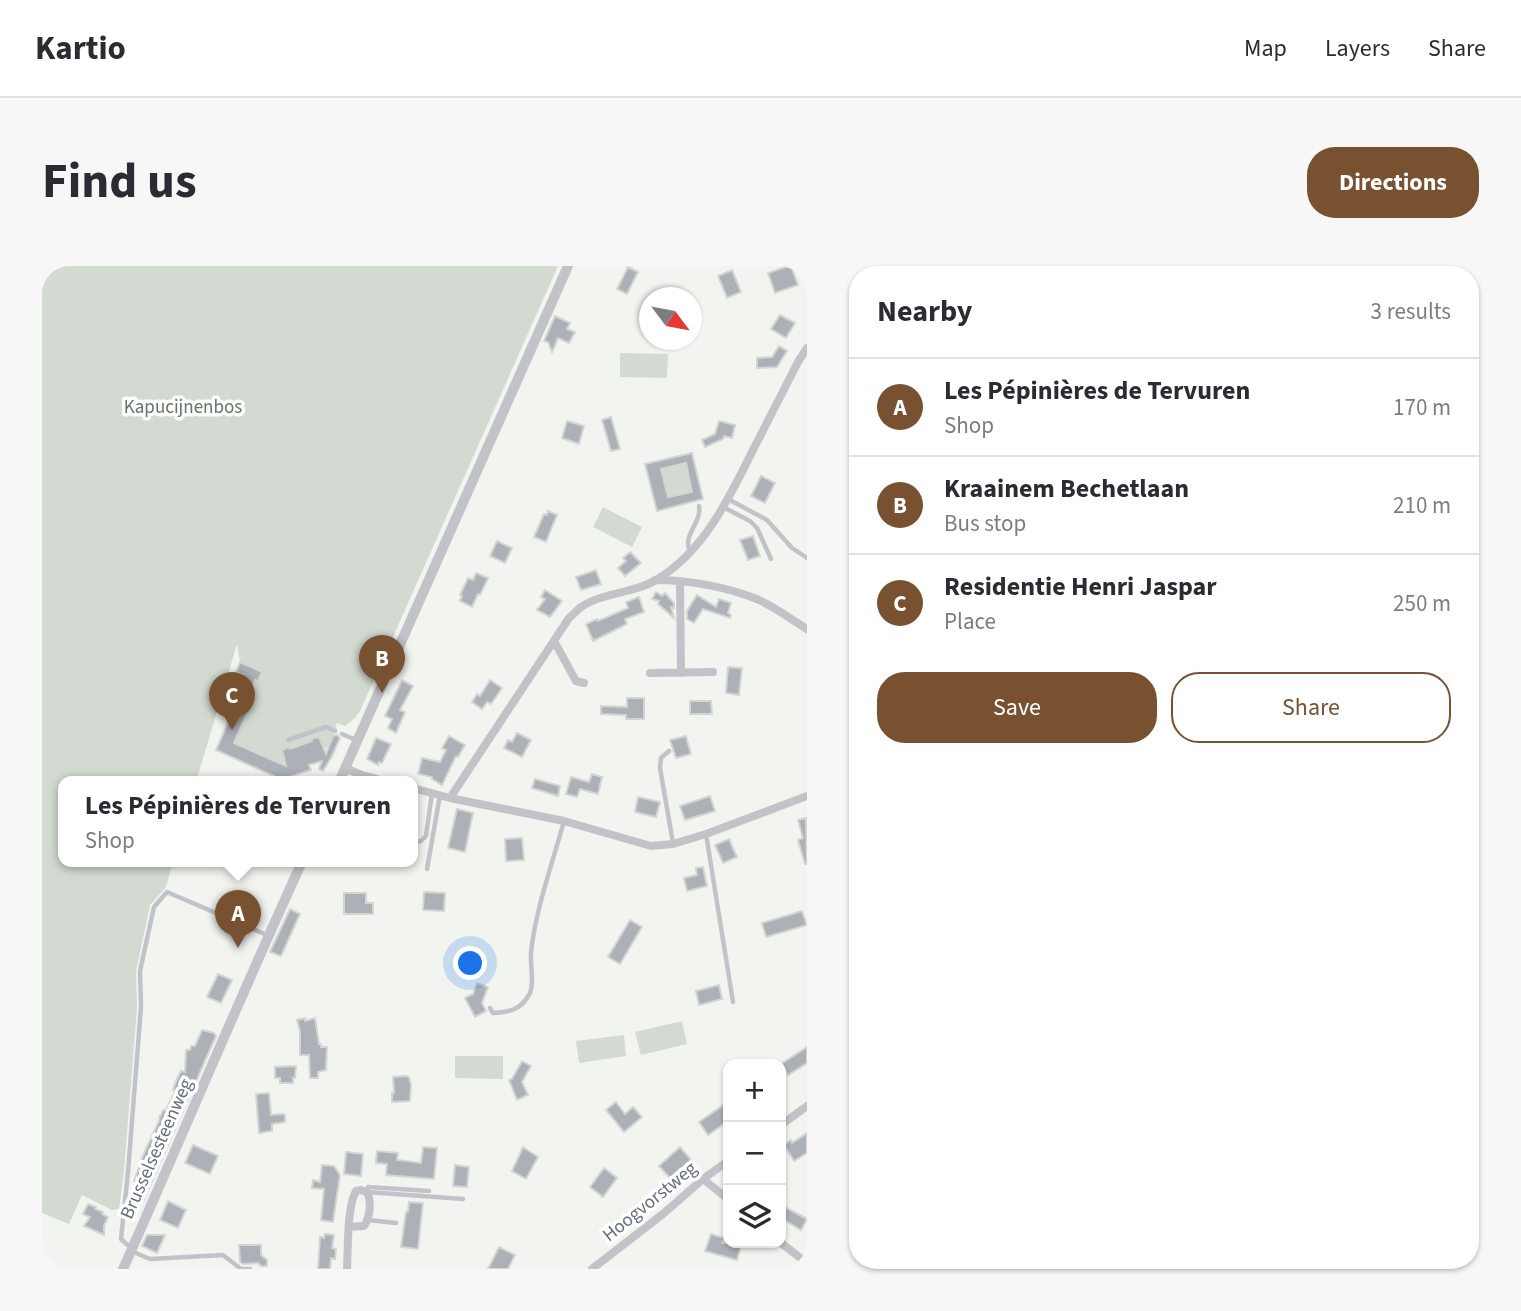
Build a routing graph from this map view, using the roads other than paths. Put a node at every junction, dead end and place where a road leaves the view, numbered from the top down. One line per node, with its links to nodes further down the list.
1 (568, 266): 20 (street)
2 (807, 348): 3 (street)
3 (728, 499): 5 (street); 7 (lane)
4 (699, 506): 6 (lane)
5 (723, 507): 6 (street); 8 (lane)
6 (690, 551): 9 (street)
7 (807, 558)
8 (771, 559)
9 (655, 580): 10 (street); 12 (street)
10 (680, 582): 11 (street); 14 (street)
11 (807, 629)
12 (554, 641): 16 (street); 28 (street)
13 (650, 673): 14 (street)
14 (681, 673): 15 (street)
15 (713, 673)
16 (584, 683)
17 (335, 731): 19 (lane)
18 (342, 734): 20 (lane)
19 (288, 740)
20 (357, 741): 22 (street)
21 (669, 751): 32 (lane)
22 (345, 768): 23 (street); 24 (street)
23 (342, 776)
24 (366, 776)
25 (418, 789): 26 (street)
26 (436, 794): 28 (street); 31 (lane); 34 (lane)
27 (807, 796): 30 (street)
28 (450, 798): 29 (street)
29 (564, 821): 32 (street); 37 (lane)
30 (706, 834): 32 (street); 36 (lane)
31 (418, 841)
32 (673, 844)
33 (300, 867): 35 (street, Brusselsesteenweg)
34 (427, 869)
35 (268, 936): 50 (street, Brusselsesteenweg); 50 (lane)
36 (733, 1002)
37 (490, 1008)
38 (807, 1106): 39 (street)
39 (785, 1122)
40 (723, 1165): 41 (street, Hoogvorstweg)
41 (703, 1179): 44 (street); 55 (street, Hoogvorstweg)
42 (429, 1191): 43 (lane)
43 (367, 1192): 45 (lane); 46 (street); 48 (street)
44 (723, 1195)
45 (463, 1199)
46 (368, 1220): 47 (lane); 48 (street)
47 (396, 1223)
48 (349, 1227): 54 (street)
49 (786, 1246): 51 (street)
50 (131, 1250): 52 (street, Brusselsesteenweg); 53 (lane)
51 (807, 1263)
52 (123, 1269)
53 (250, 1269)
54 (347, 1269)
55 (592, 1269)

